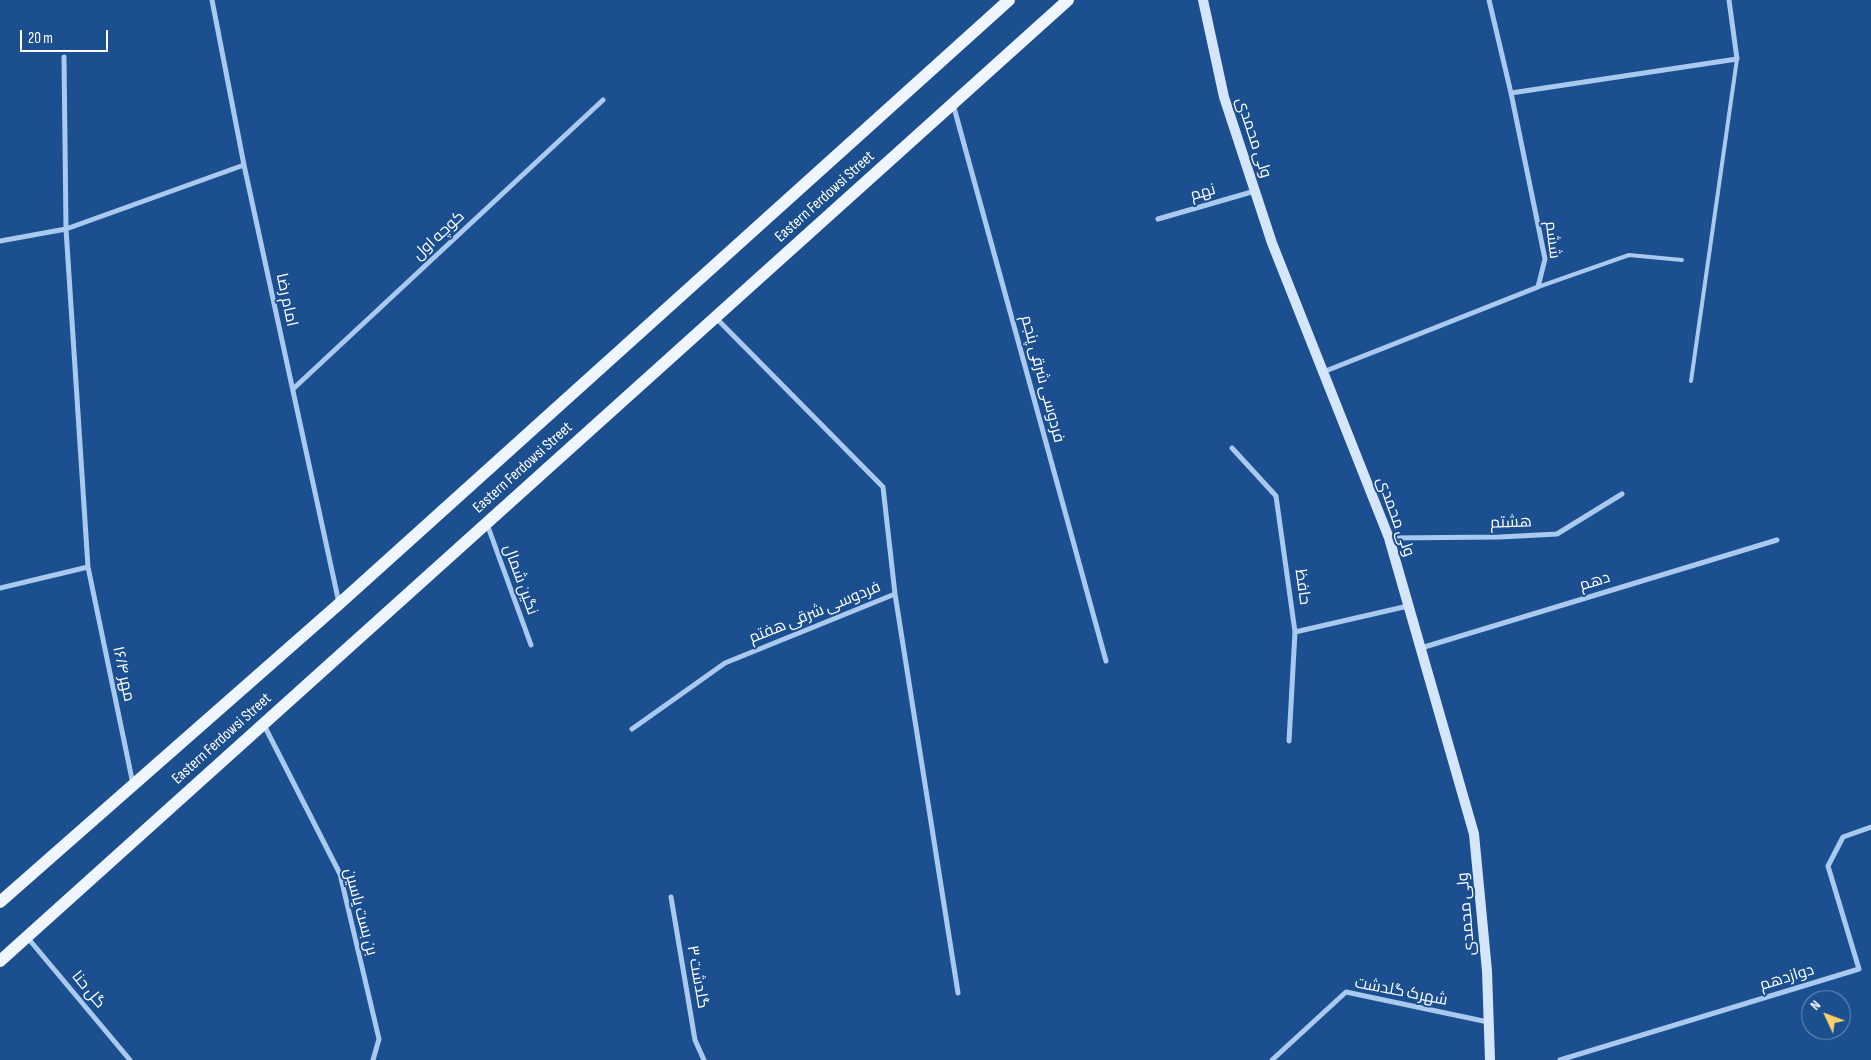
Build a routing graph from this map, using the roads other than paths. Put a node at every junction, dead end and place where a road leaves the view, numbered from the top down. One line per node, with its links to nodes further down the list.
1 (212, 0): 12 (street, امام رضا)
2 (1009, 0): 31 (main road, Eastern Ferdowsi Street)
3 (1068, 0): 11 (main road, Eastern Ferdowsi Street)
4 (1203, 0): 13 (street, ولی محمدی)
5 (1489, 0): 9 (street, ششم)
6 (1729, 0): 8 (street)
7 (64, 57): 15 (street, مهر ۱۶/۴)
8 (1737, 59): 9 (street); 21 (lane)
9 (1511, 93): 18 (street, ششم)
10 (603, 100): 22 (street, کوچه اول)
11 (953, 104): 19 (main road, Eastern Ferdowsi Street); 36 (street, فردوسی شرقی پنجم)
12 (244, 165): 15 (street); 22 (street, امام رضا)
13 (1255, 191): 14 (street, نهم); 20 (street, ولی محمدی)
14 (1158, 219)
15 (66, 229): 16 (street); 28 (street, مهر ۱۶/۴)
16 (0, 241)
17 (1682, 260): 18 (lane)
18 (1538, 287): 20 (street)
19 (715, 318): 25 (main road, Eastern Ferdowsi Street); 30 (street, فردوسی شرقی هفتم)
20 (1323, 372): 26 (street, ولی محمدی)
21 (1691, 381)
22 (293, 389): 31 (street, امام رضا)
23 (1232, 448): 33 (street, حافظ)
24 (1622, 494): 26 (street, هشتم)
25 (487, 523): 34 (street, نگین شمال); 37 (main road, Eastern Ferdowsi Street)
26 (1389, 538): 32 (street, ولی محمدی)
27 (1777, 540): 35 (street, دهم)
28 (88, 567): 29 (street); 40 (street, مهر ۱۶/۴)
29 (0, 588)
30 (895, 594): 38 (street, فردوسی شرقی هفتم); 46 (street)
31 (339, 604): 40 (main road, Eastern Ferdowsi Street)
32 (1409, 606): 33 (street, حافظ); 35 (street, ولی محمدی)
33 (1295, 632): 39 (street)
34 (531, 645)
35 (1421, 648): 47 (street, ولی محمدی)
36 (1106, 661)
37 (263, 724): 44 (main road, Eastern Ferdowsi Street); 49 (street, بن بست یاسین)
38 (632, 728)
39 (1289, 741)
40 (133, 786): 43 (main road, Eastern Ferdowsi Street)
41 (1871, 827): 53 (street, دوازدهم)
42 (671, 897): 50 (street, گلدشت ۳)
43 (0, 902)
44 (27, 936): 45 (main road, Eastern Ferdowsi Street); 48 (street, گل حنا)
45 (2, 956)
46 (958, 993)
47 (1489, 1022): 51 (street, شهرک گلدشت); 52 (street, ولی محمدی)
48 (130, 1060)
49 (373, 1060)
50 (704, 1060)
51 (1272, 1060)
52 (1490, 1060)
53 (1560, 1060)

